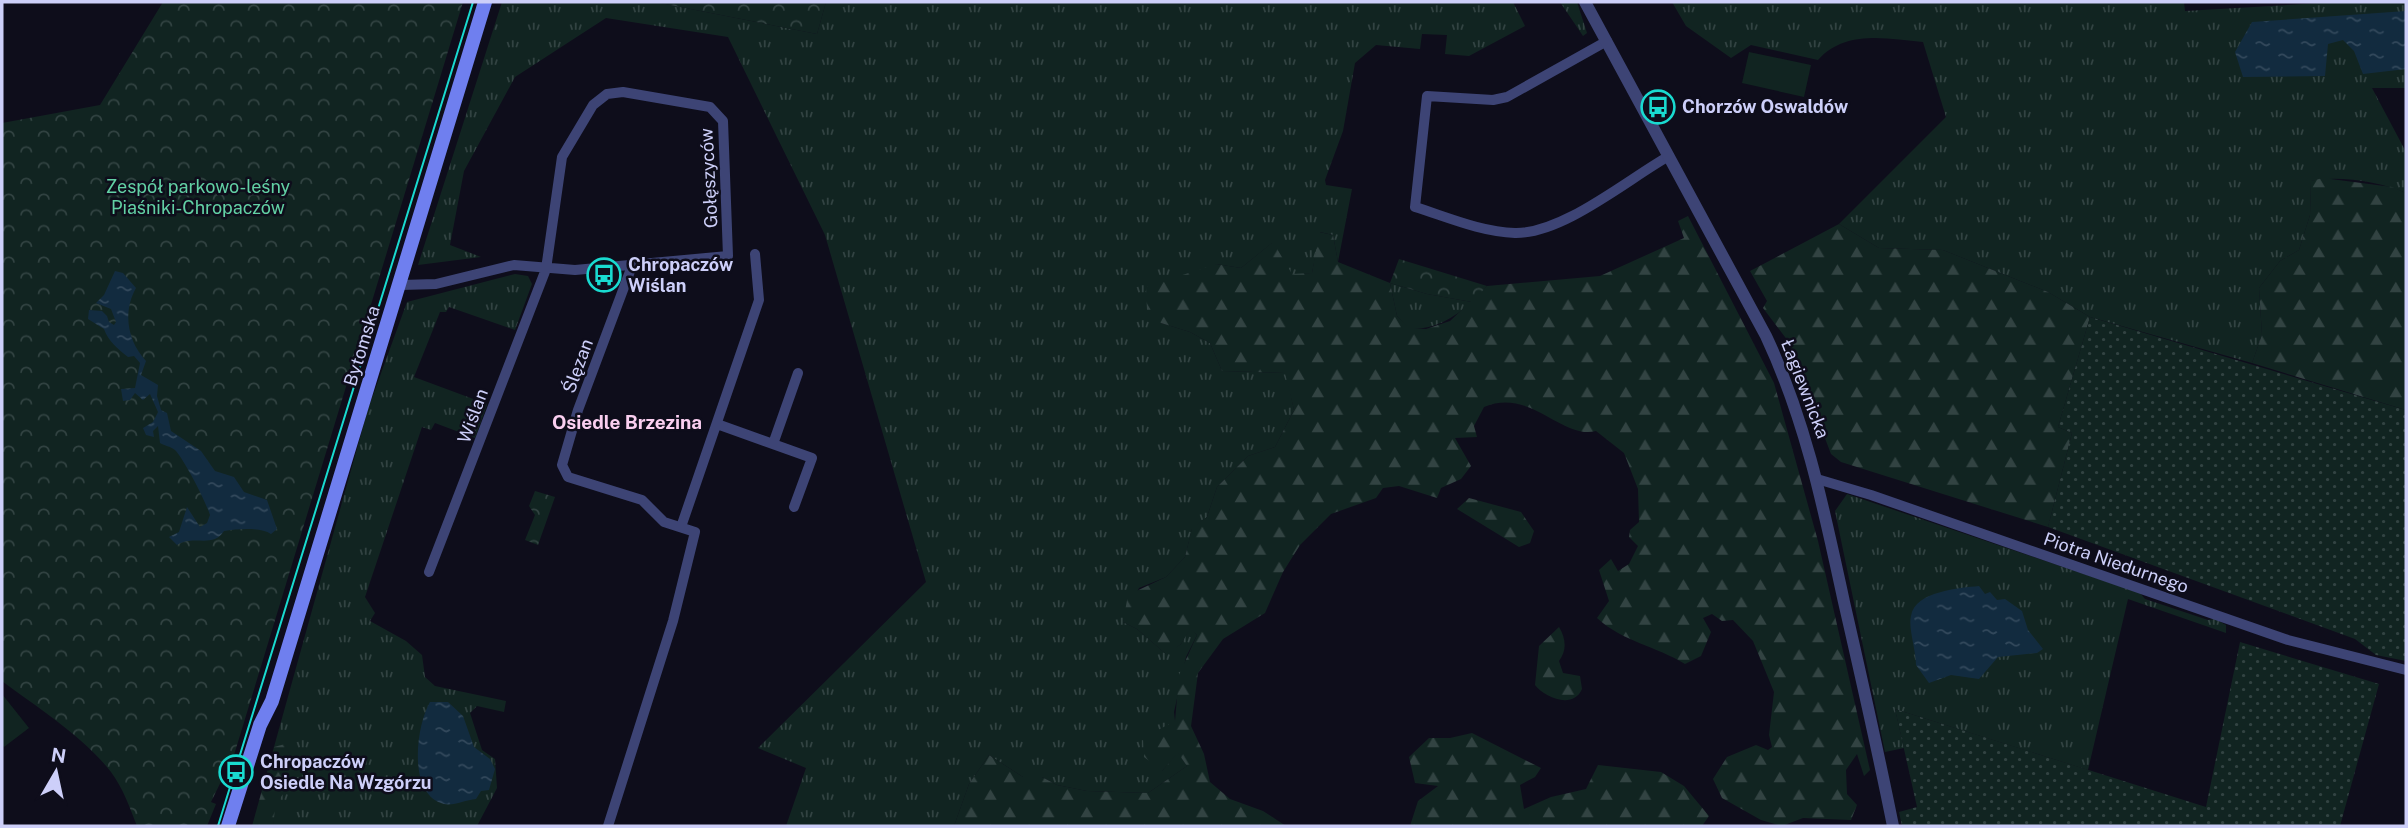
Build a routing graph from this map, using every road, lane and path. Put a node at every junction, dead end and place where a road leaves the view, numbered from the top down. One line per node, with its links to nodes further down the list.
1 (485, 2): 8 (main road, Bytomska)
2 (1584, 2): 3 (street, Łagiewnicka)
3 (1607, 41): 4 (street, Łagiewnicka); 4 (street)
4 (1669, 156): 12 (street, Łagiewnicka)
5 (755, 254): 10 (street)
6 (632, 265): 7 (street); 7 (street, Gołęszyców); 14 (street, Ślęzan)
7 (546, 269): 8 (street); 15 (street, Wiślan)
8 (401, 285): 17 (main road, Bytomska)
9 (798, 373): 11 (street)
10 (717, 424): 11 (street); 14 (street)
11 (772, 444): 13 (street)
12 (1817, 480): 16 (street, Piotra Niedurnego); 21 (street, Łagiewnicka)
13 (794, 507)
14 (681, 527): 20 (street)
15 (429, 572)
16 (2406, 670)
17 (272, 701): 18 (main road, Bytomska); 19 (main road, Bytomska)
18 (228, 826)
19 (237, 826)
20 (608, 826)
21 (1893, 826)

